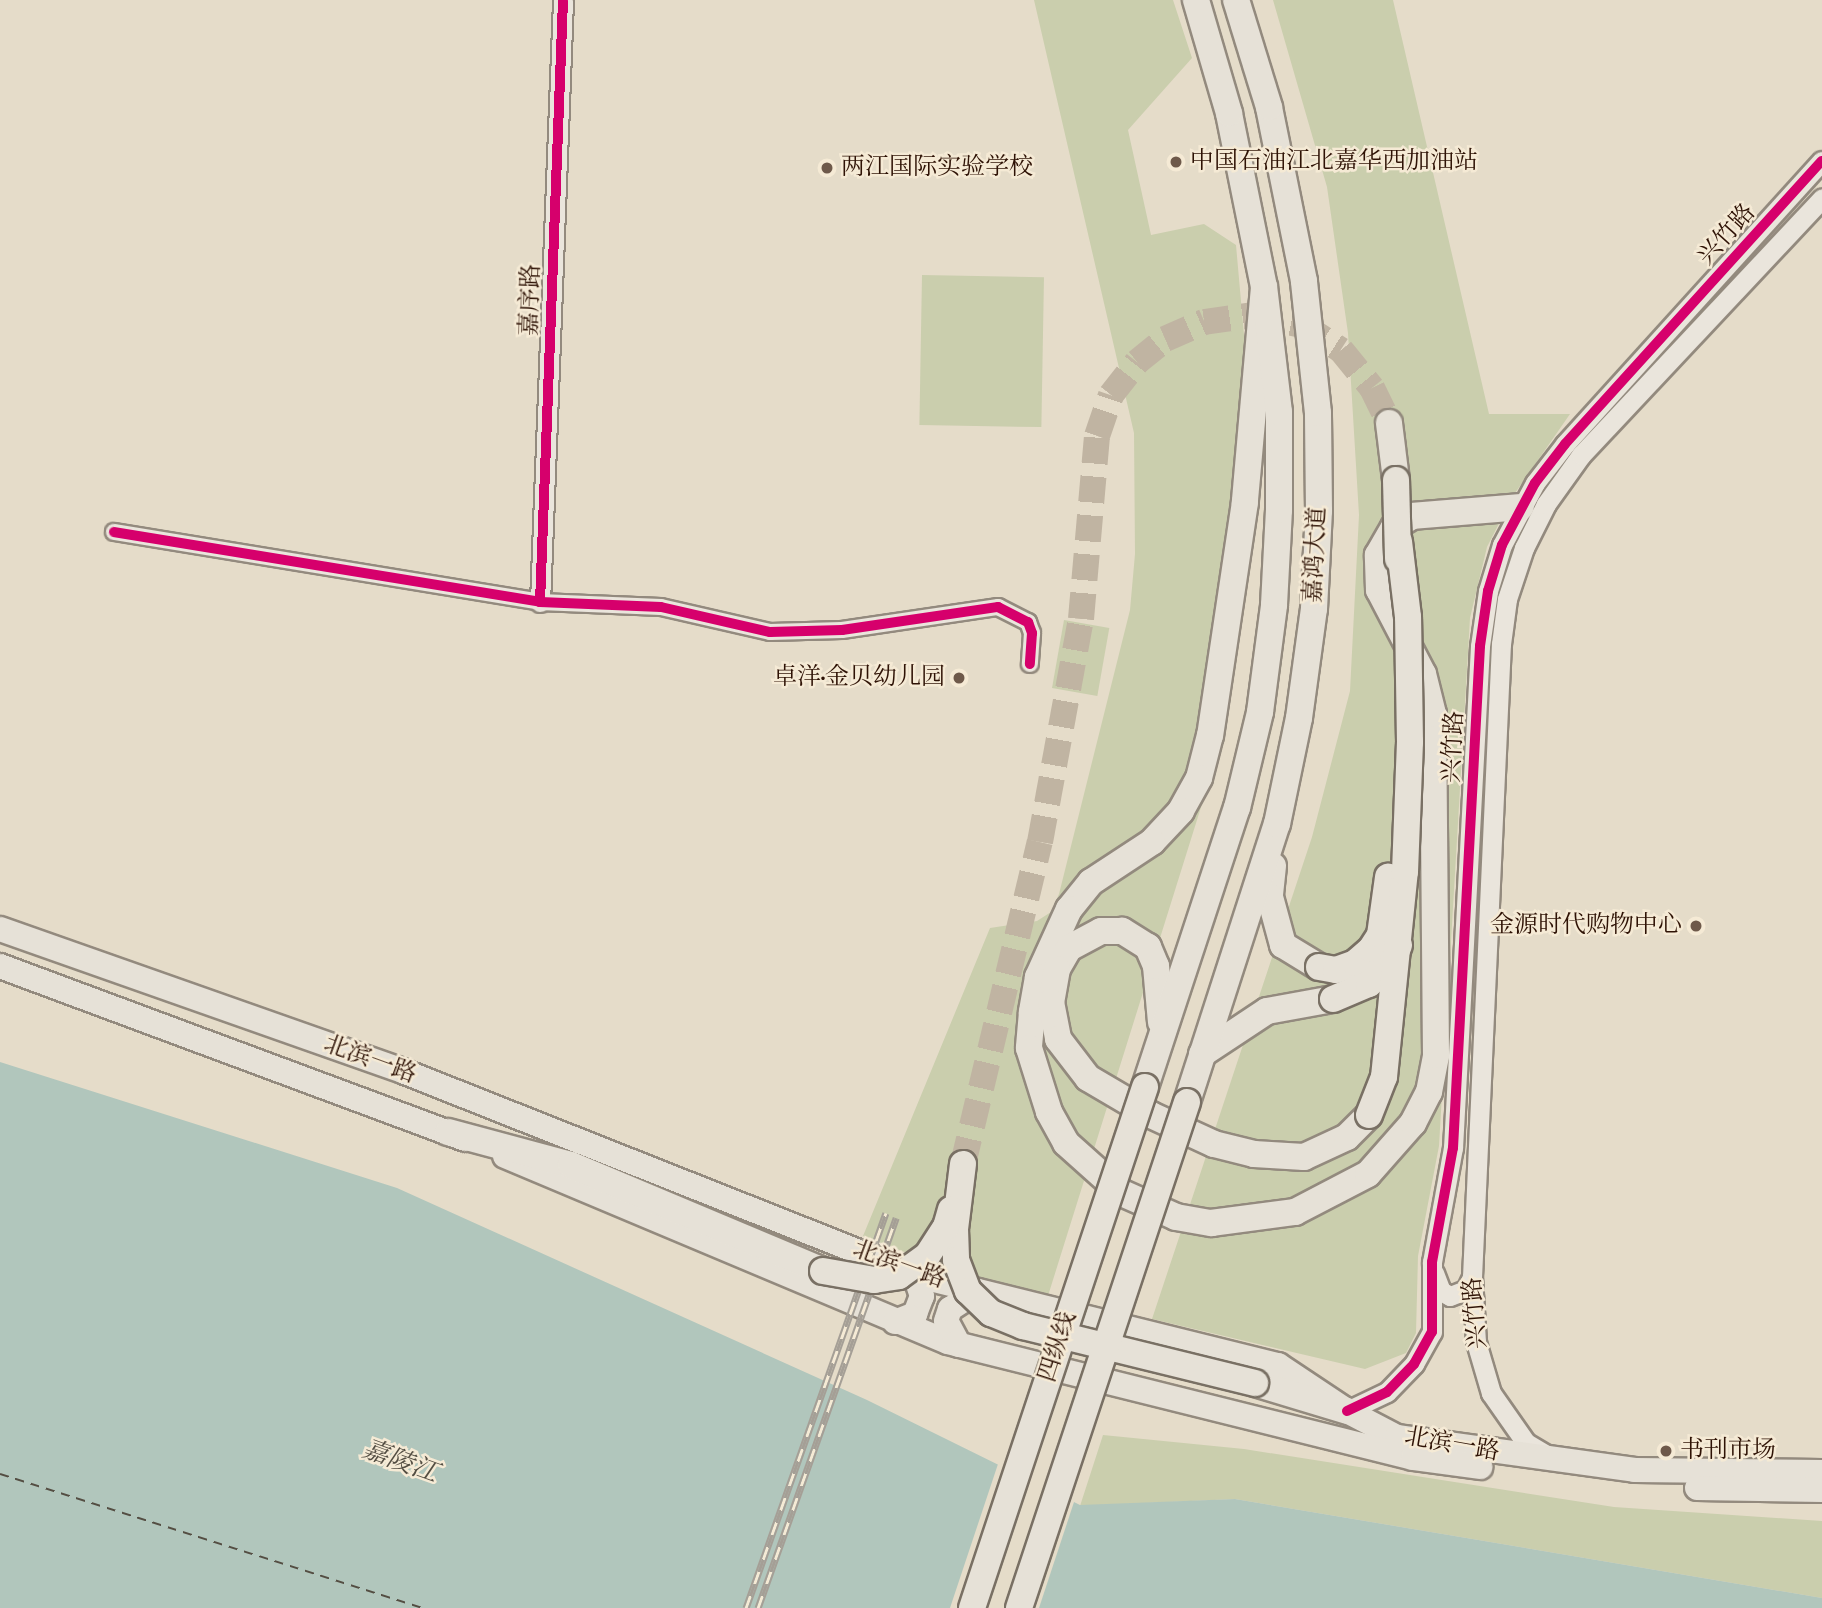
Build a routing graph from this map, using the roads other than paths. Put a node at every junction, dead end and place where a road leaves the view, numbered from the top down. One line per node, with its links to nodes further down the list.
1 (563, 0): 11 (street, 嘉序路)
2 (1196, 0): 6 (highway, 嘉鸿大道)
3 (1236, 0): 13 (highway, 嘉鸿大道)
4 (1822, 161): 8 (street, 兴竹路)
5 (1822, 198): 24 (street, 兴竹路)
6 (1264, 287): 14 (highway); 17 (highway, 嘉鸿大道)
7 (1389, 423): 10 (highway, bridge)
8 (1521, 507): 14 (highway); 22 (street, 兴竹路)
9 (114, 533): 11 (street)
10 (1399, 542): 13 (highway, bridge); 17 (highway, bridge)
11 (540, 601): 12 (street)
12 (1030, 664)
13 (1277, 824): 18 (highway, 嘉鸿大道)
14 (1432, 831): 18 (highway, bridge)
15 (0, 929): 23 (main road, 北滨一路)
16 (0, 965): 21 (main road, 北滨一路)
17 (1162, 1032): 19 (highway, 嘉鸿大道)
18 (1202, 1054): 20 (highway, 嘉鸿大道)
19 (1145, 1087): 32 (highway, 四纵线, bridge)
20 (1187, 1102): 33 (highway, 四纵线, bridge)
21 (448, 1132): 26 (main road, 北滨一路); 28 (highway, bridge)
22 (1432, 1262): 24 (street); 28 (street, 兴竹路)
23 (914, 1273): 25 (main road, 北滨一路); 26 (main road)
24 (1472, 1277): 29 (street, 兴竹路)
25 (978, 1291): 27 (main road); 28 (main road, 北滨一路)
26 (895, 1322): 27 (main road, 北滨一路)
27 (959, 1345): 31 (main road, 北滨一路)
28 (1347, 1411): 29 (main road, 北滨一路)
29 (1558, 1462): 30 (main road, 北滨一路)
30 (1822, 1472)
31 (1822, 1490)
32 (972, 1608)
33 (1019, 1608)

